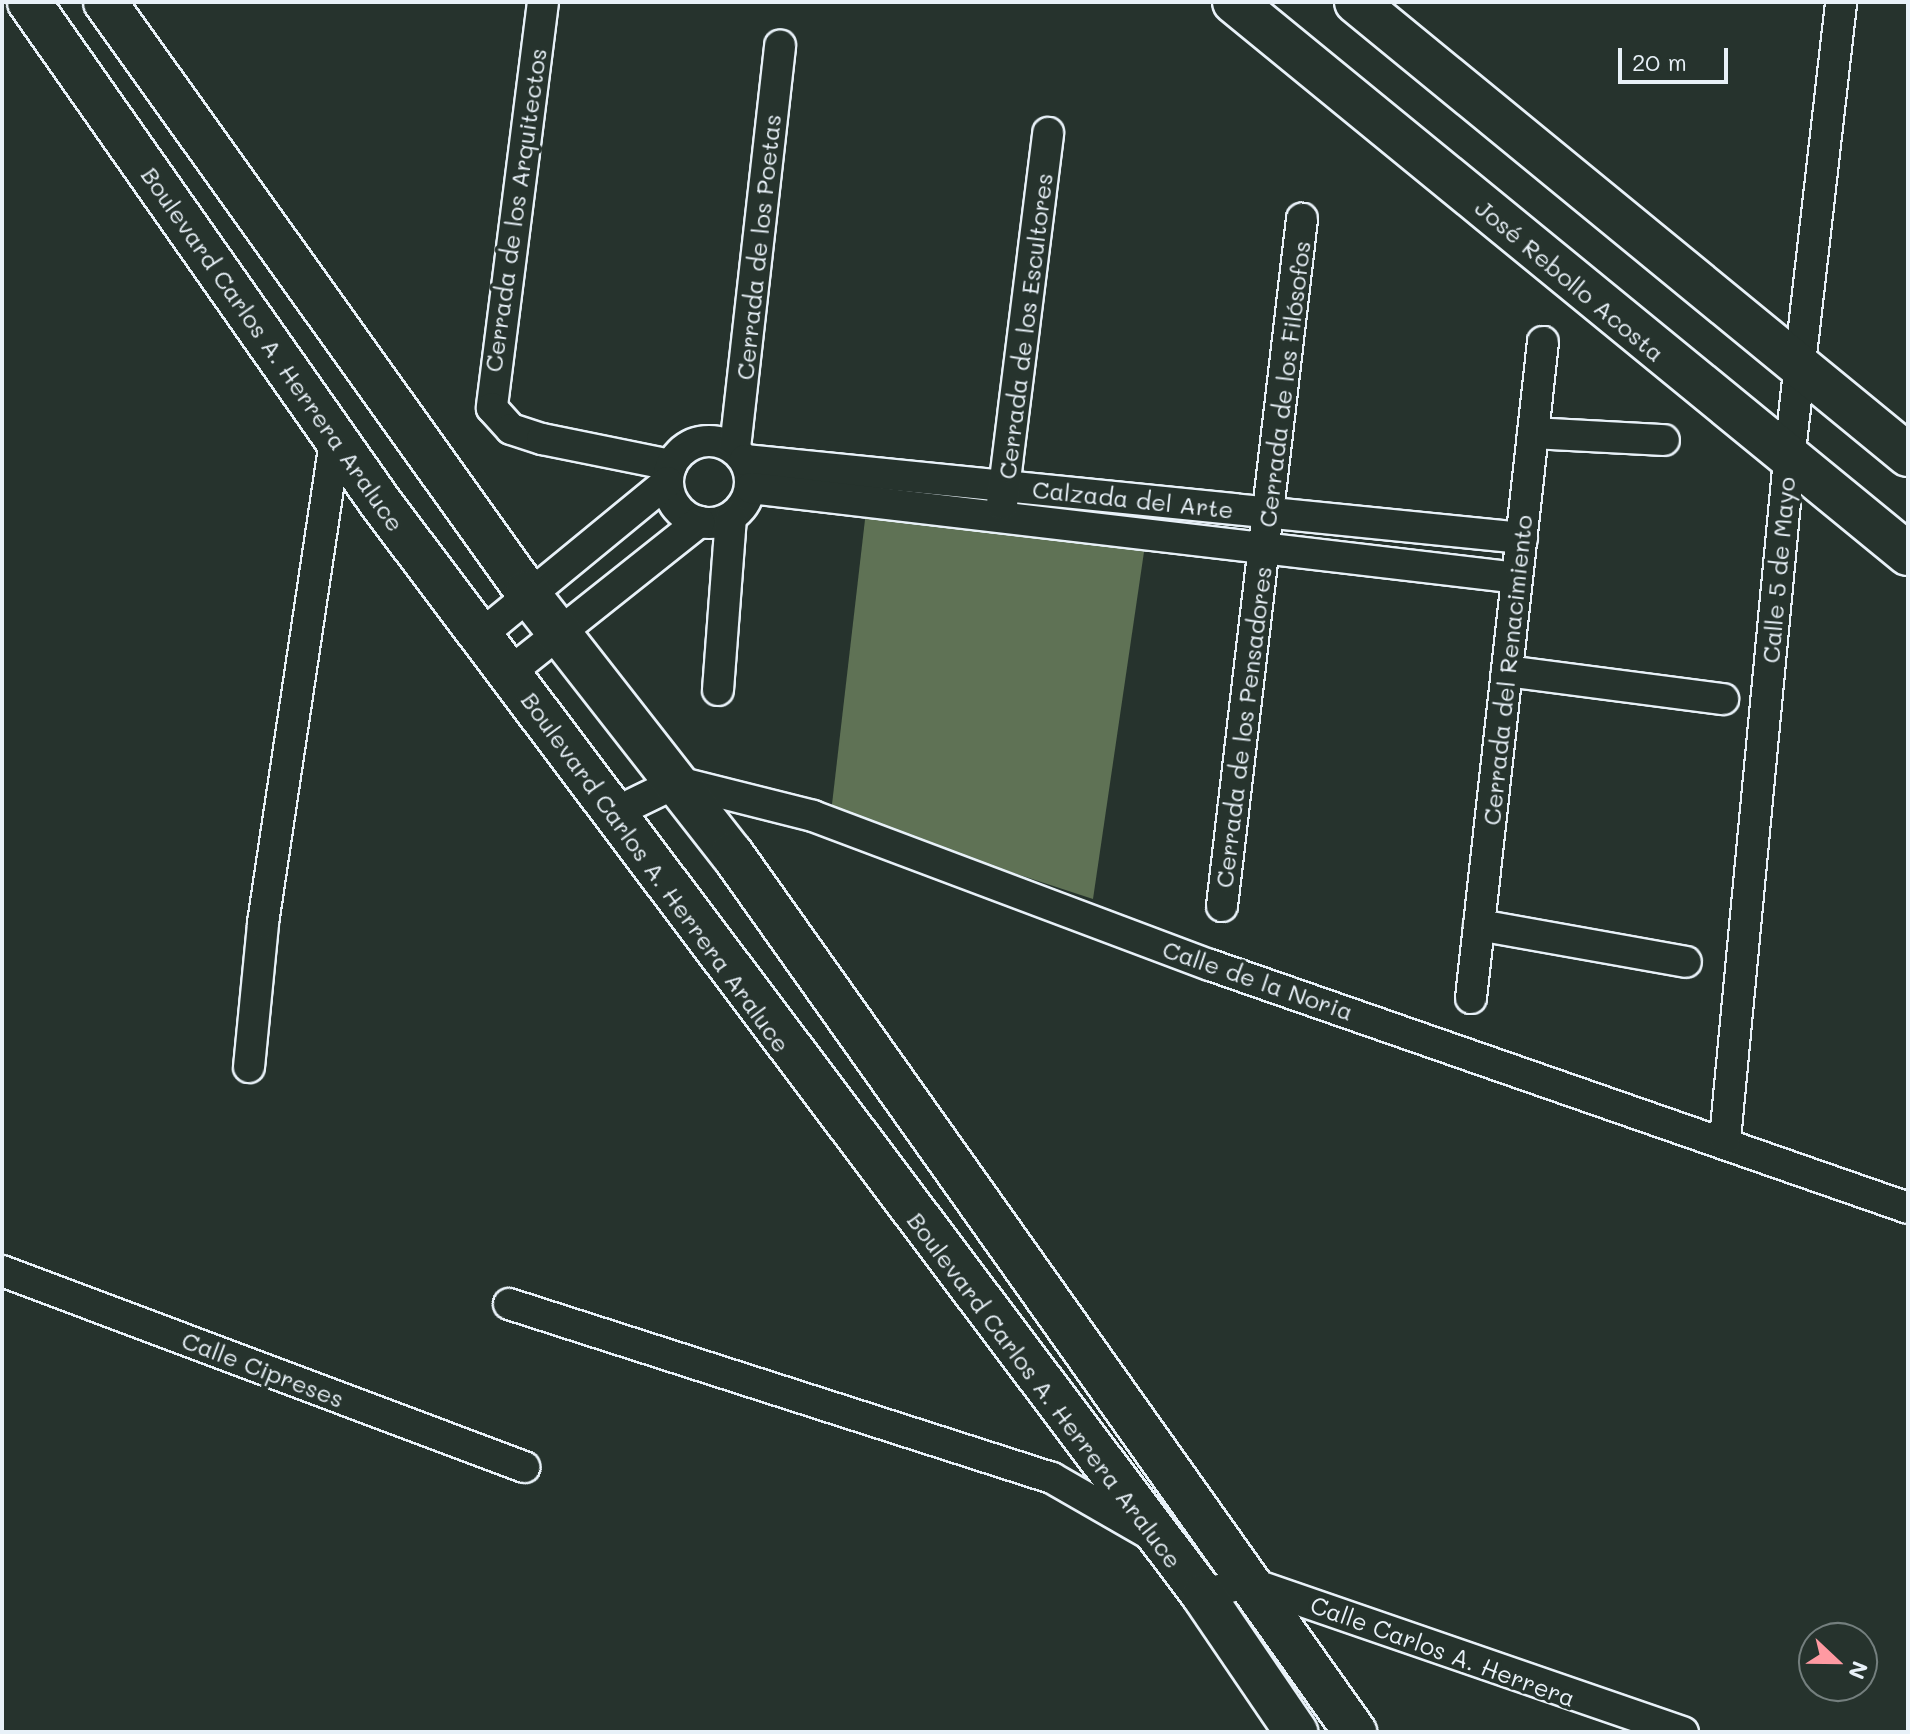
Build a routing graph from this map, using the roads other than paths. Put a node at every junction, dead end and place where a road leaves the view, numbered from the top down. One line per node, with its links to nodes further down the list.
1 (29, 2): 13 (main road, Boulevard Carlos A. Herrera Araluce)
2 (105, 2): 30 (main road, Boulevard Carlos A. Herrera Araluce)
3 (543, 2): 18 (street, Cerrada de los Arquitectos)
4 (1234, 2): 16 (main road, José Rebollo Acosta)
5 (1356, 2): 11 (main road)
6 (1841, 2): 11 (street, Calle 5 de Mayo)
7 (780, 46): 17 (street, Cerrada de los Poetas)
8 (1048, 133): 19 (street, Cerrada de los Escultores)
9 (1302, 219): 20 (street, Cerrada de los Filósofos)
10 (1543, 342): 12 (street, Cerrada del Renacimiento)
11 (1800, 368): 15 (main road); 16 (street, Calle 5 de Mayo)
12 (1533, 433): 14 (street); 25 (street, Cerrada del Renacimiento)
13 (335, 439): 32 (main road, Boulevard Carlos A. Herrera Araluce); 43 (street)
14 (1664, 440)
15 (1908, 455)
16 (1789, 460): 27 (main road, José Rebollo Acosta); 44 (street, Calle 5 de Mayo)
17 (744, 465): 18 (street); 19 (street, Calzada del Arte); 21 (street); 22 (street, Calzada del Arte)
18 (669, 474): 23 (street); 24 (street)
19 (1005, 486): 20 (street, Calzada del Arte); 22 (street, Cerrada de los Escultores)
20 (1269, 512): 25 (street, Calzada del Arte); 26 (street, Cerrada de los Filósofos)
21 (731, 517): 24 (street); 35 (street)
22 (1001, 518): 26 (street, Calzada del Arte)
23 (616, 521): 28 (street); 30 (street)
24 (699, 522): 28 (street)
25 (1522, 538): 29 (street, Cerrada del Renacimiento)
26 (1265, 548): 29 (street, Calzada del Arte); 39 (street, Cerrada de los Pensadores)
27 (1908, 554)
28 (647, 564): 31 (street)
29 (1517, 578): 33 (street, Cerrada del Renacimiento)
30 (527, 592): 31 (main road, Boulevard Carlos A. Herrera Araluce); 32 (street)
31 (559, 634): 34 (street); 37 (main road, Boulevard Carlos A. Herrera Araluce)
32 (481, 635): 34 (main road, Boulevard Carlos A. Herrera Araluce)
33 (1507, 671): 36 (street); 40 (street, Cerrada del Renacimiento)
34 (509, 673): 38 (main road, Boulevard Carlos A. Herrera Araluce)
35 (718, 690)
36 (1723, 699)
37 (678, 782): 38 (street); 44 (street, Calle de la Noria); 50 (main road, Boulevard Carlos A. Herrera Araluce)
38 (610, 815): 49 (main road, Boulevard Carlos A. Herrera Araluce)
39 (1222, 906)
40 (1479, 925): 41 (street); 42 (street, Cerrada del Renacimiento)
41 (1686, 962)
42 (1471, 998)
43 (249, 1067)
44 (1725, 1139): 45 (street, Calle de la Noria)
45 (1908, 1208)
46 (2, 1271): 48 (street, Calle Cipreses)
47 (509, 1304): 49 (street)
48 (524, 1467)
49 (1153, 1536): 51 (main road, Boulevard Carlos A. Herrera Araluce)
50 (1247, 1582): 51 (street); 53 (main road, Boulevard Carlos A. Herrera Araluce); 54 (street, Calle Carlos A. Herrera)
51 (1203, 1595): 52 (main road, Boulevard Carlos A. Herrera Araluce)
52 (1296, 1732)
53 (1355, 1732)
54 (1683, 1732)

